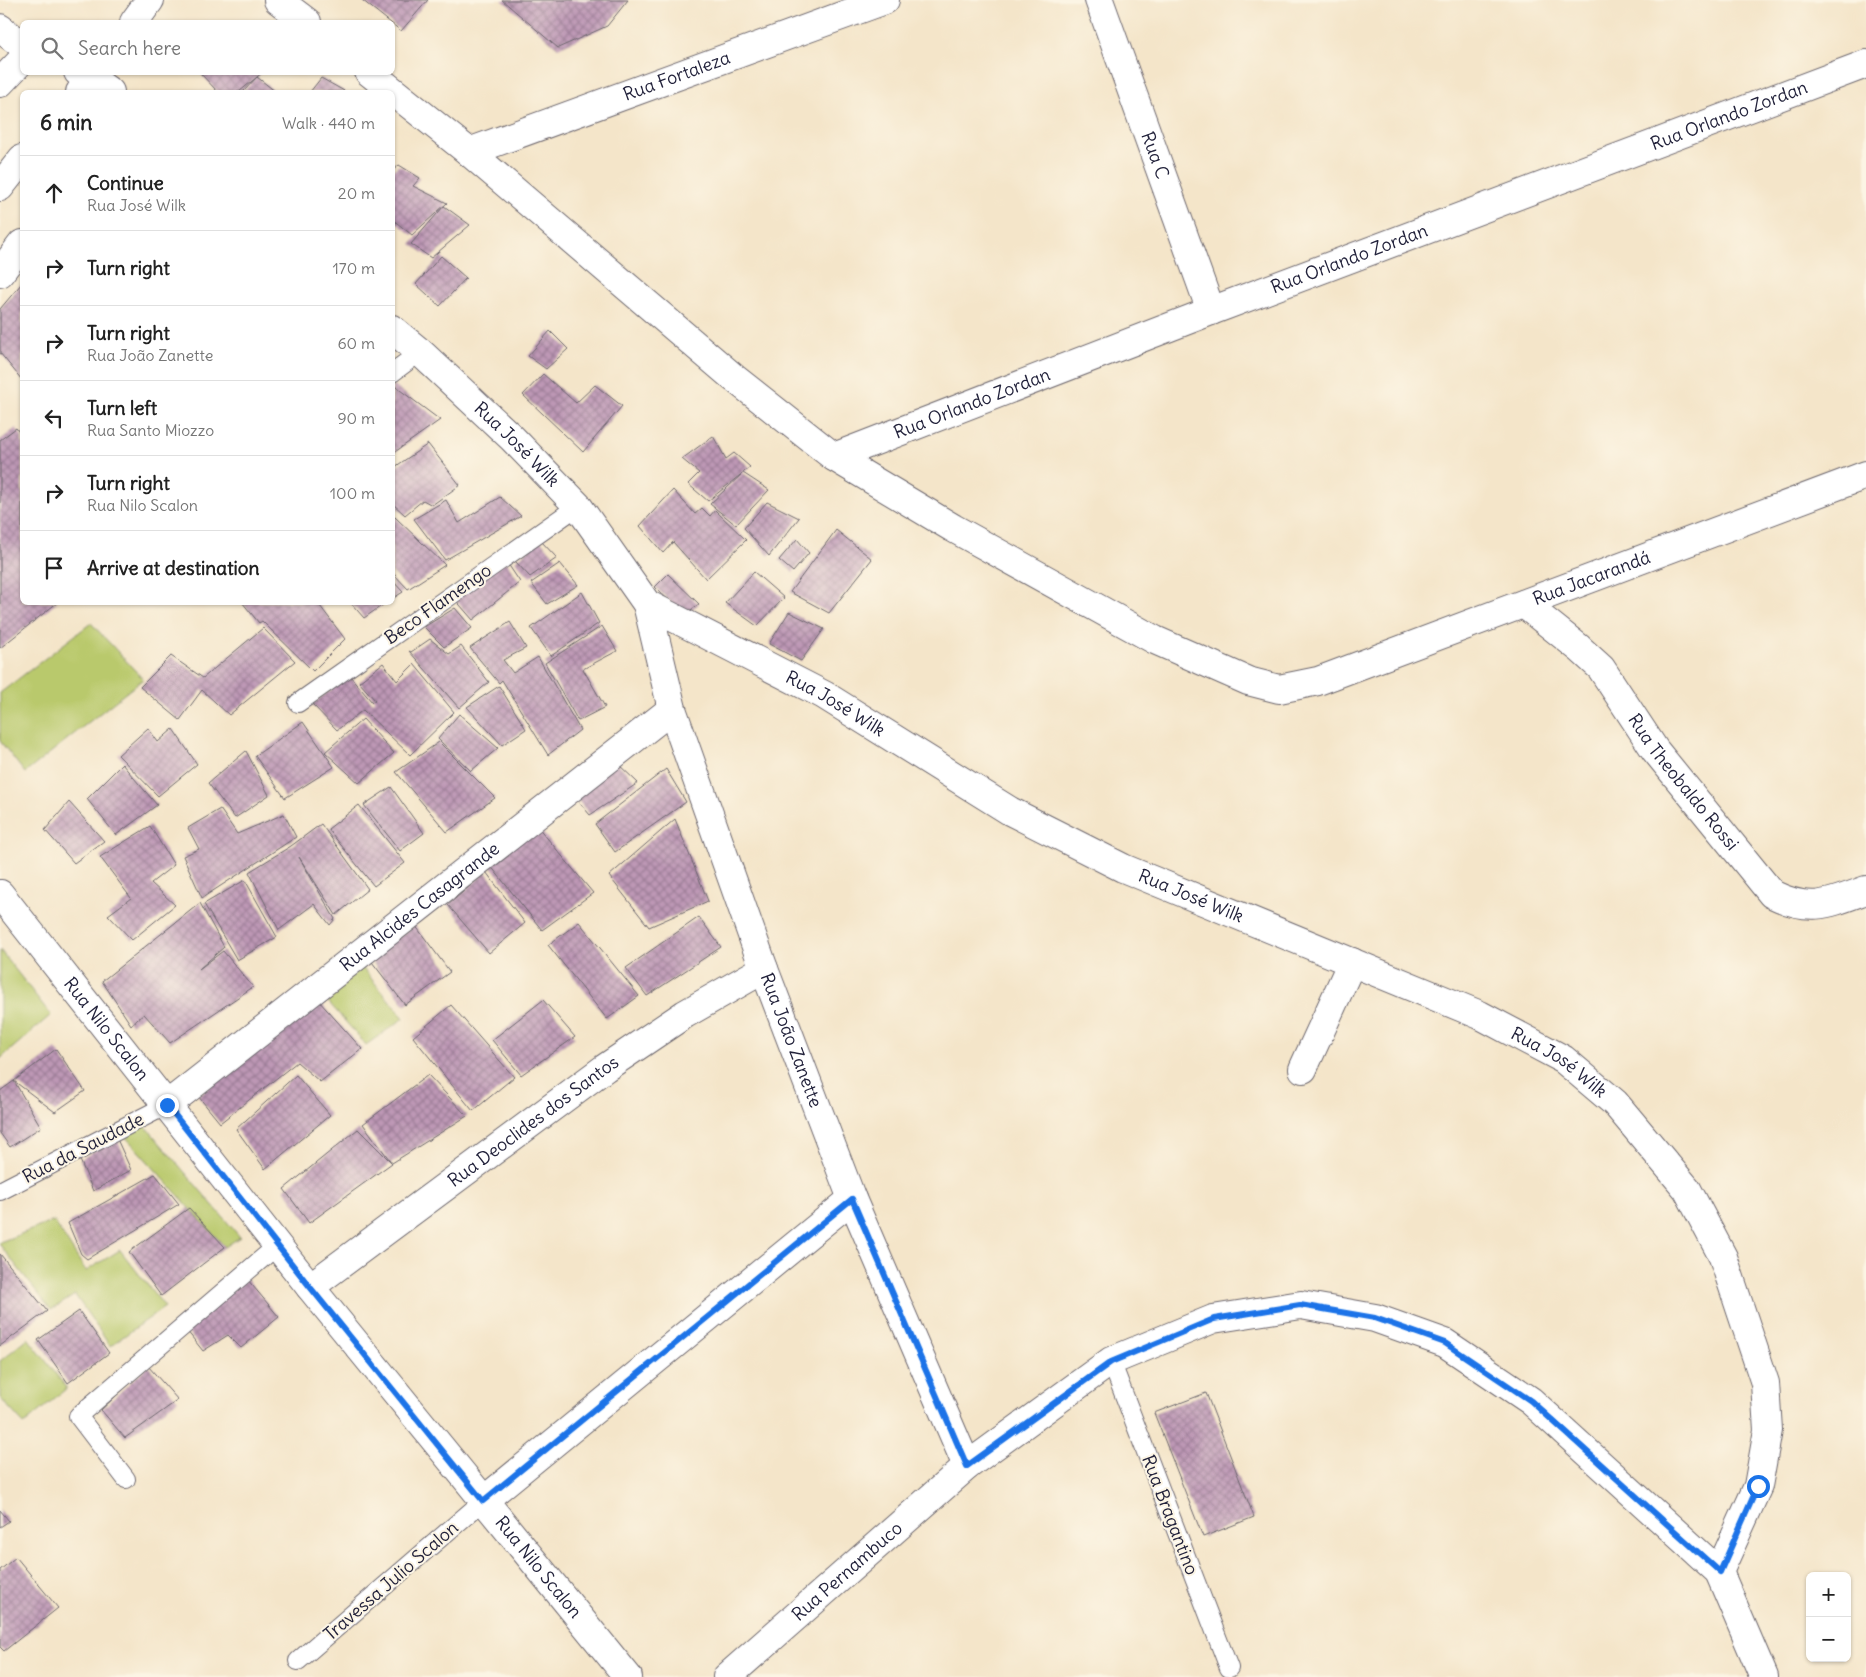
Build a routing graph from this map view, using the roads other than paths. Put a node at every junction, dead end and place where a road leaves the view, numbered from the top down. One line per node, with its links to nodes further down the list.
1 (150, 0): 5 (street)
2 (278, 0): 6 (street)
3 (885, 0): 15 (street, Rua Fortaleza)
4 (1099, 0): 20 (street, Rua C)
5 (135, 20)
6 (303, 20)
7 (0, 28): 8 (street)
8 (20, 43)
9 (20, 62): 12 (street)
10 (1866, 64): 20 (street, Rua Orlando Zordan)
11 (373, 75): 13 (street, Rua Jacarandá)
12 (0, 83)
13 (392, 90)
14 (395, 93): 15 (street, Rua Jacarandá)
15 (469, 152): 24 (street, Rua Jacarandá)
16 (20, 162): 17 (street)
17 (0, 187)
18 (20, 247): 19 (street)
19 (0, 273)
20 (1211, 311): 24 (street, Rua Orlando Zordan)
21 (395, 331): 22 (street, Rua José Wilk)
22 (420, 352): 23 (lane); 26 (street, Rua José Wilk)
23 (395, 371)
24 (834, 457): 28 (street, Rua Jacarandá)
25 (1866, 475): 28 (street, Rua Jacarandá)
26 (578, 506): 27 (street, Rua José Wilk); 29 (lane, Beco Flamengo)
27 (647, 604): 30 (street, Rua João Zanette); 33 (street, Rua José Wilk)
28 (1524, 604): 31 (street, Rua Theobaldo Rossi)
29 (298, 703)
30 (672, 709): 34 (street, Rua João Zanette); 36 (street, Rua Alcides Casagrande)
31 (1866, 890)
32 (0, 894): 36 (street, Rua Nilo Scalon)
33 (1352, 962): 35 (street); 45 (street, Rua José Wilk)
34 (764, 969): 38 (street, Rua João Zanette); 40 (street, Rua Deoclides dos Santos)
35 (1303, 1068)
36 (167, 1105): 37 (lane, Rua da Saudade); 39 (street, Rua Nilo Scalon)
37 (0, 1191)
38 (852, 1199): 42 (street, Rua João Zanette); 44 (street)
39 (278, 1245): 40 (street, Rua Nilo Scalon); 43 (lane)
40 (310, 1287): 44 (street, Rua Nilo Scalon)
41 (1111, 1362): 42 (street, Rua Pernambuco); 45 (street, Rua Pernambuco); 47 (lane, Rua Bragantino)
42 (967, 1466): 48 (street, Rua Pernambuco)
43 (126, 1479)
44 (483, 1501): 46 (lane, Travessa Julio Scalon); 49 (street, Rua Nilo Scalon)
45 (1720, 1572): 50 (street)
46 (298, 1661)
47 (1229, 1668)
48 (738, 1673)
49 (628, 1677)
50 (1764, 1677)

